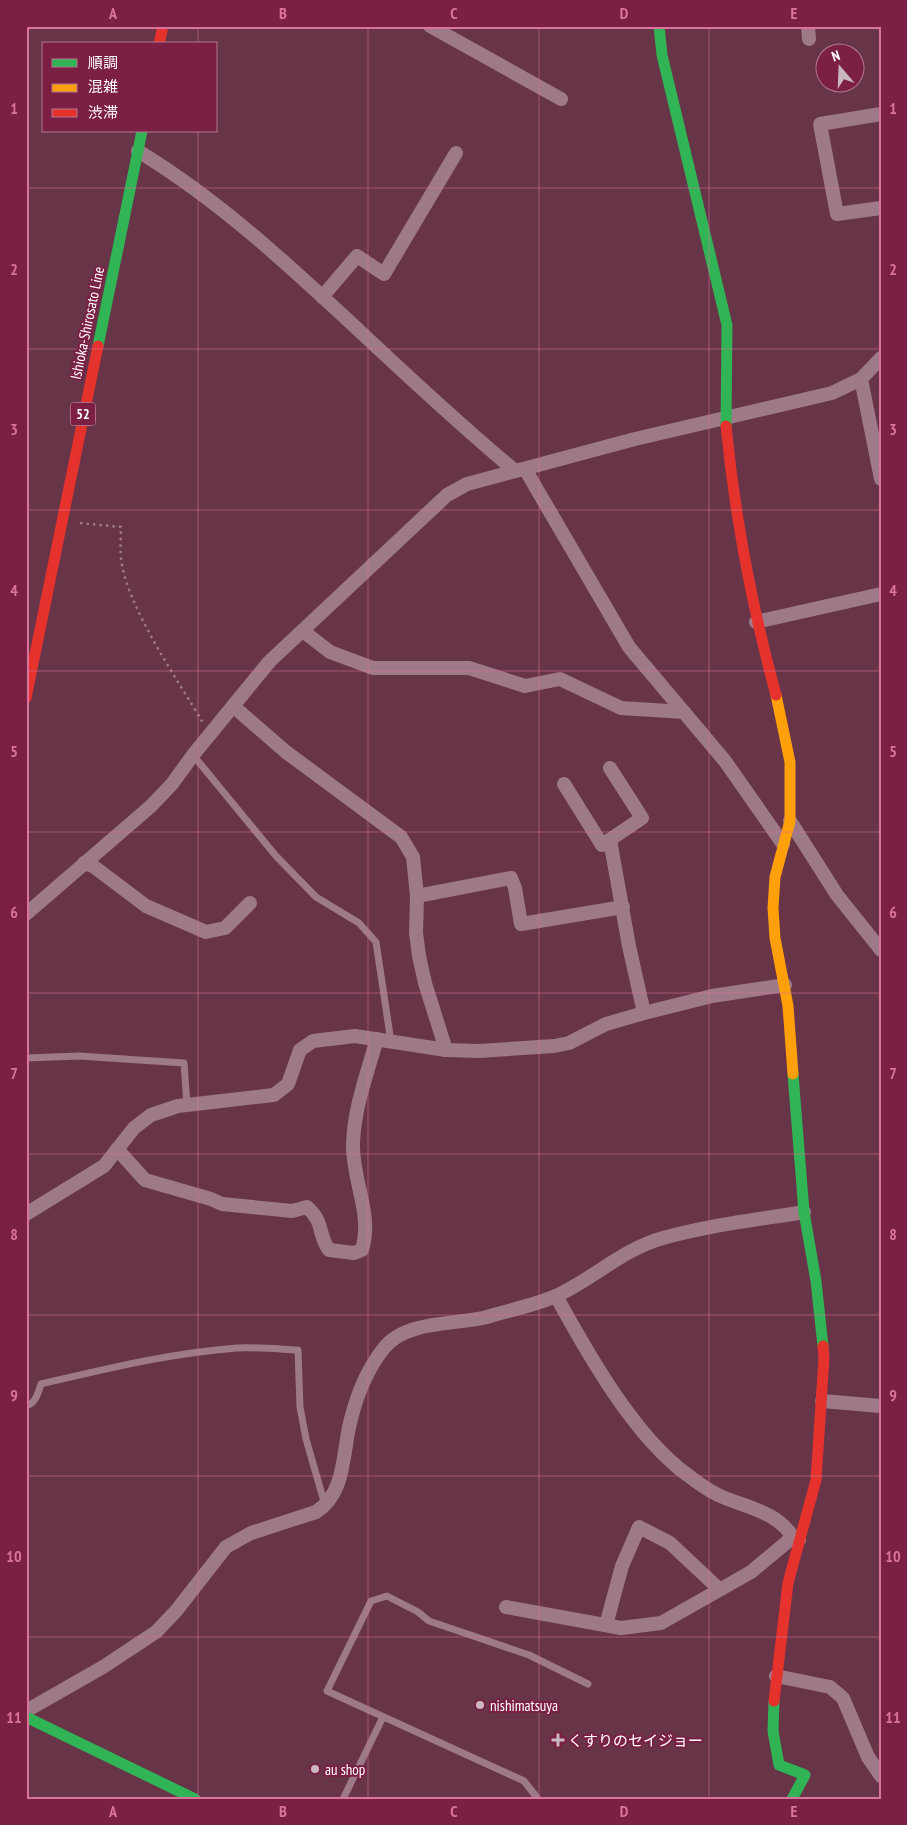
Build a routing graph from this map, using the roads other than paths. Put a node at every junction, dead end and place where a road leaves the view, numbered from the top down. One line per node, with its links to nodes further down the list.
1 (162, 26): 4 (street)
2 (430, 26): 5 (street)
3 (659, 26): 14 (street)
4 (159, 42)
5 (561, 99)
6 (881, 114): 10 (street)
7 (142, 132): 8 (street, Ishioka-Shirosato Line / 52)
8 (138, 151): 11 (street); 20 (street, Ishioka-Shirosato Line / 52)
9 (456, 153): 11 (street)
10 (881, 208)
11 (322, 297): 15 (street)
12 (881, 358): 13 (street)
13 (861, 379): 14 (street); 16 (street)
14 (725, 419): 15 (street); 18 (street)
15 (520, 470): 19 (street); 22 (street)
16 (881, 479)
17 (881, 594): 18 (street)
18 (756, 622): 26 (street)
19 (303, 631): 21 (street); 22 (street)
20 (26, 698)
21 (233, 706): 23 (street); 30 (street)
22 (684, 712): 28 (street)
23 (193, 755): 29 (street); 38 (lane)
24 (610, 768): 27 (street)
25 (564, 784): 27 (street)
26 (790, 821): 28 (street); 34 (street)
27 (610, 840): 32 (street)
28 (783, 844): 35 (street)
29 (84, 862): 31 (street); 33 (street)
30 (417, 896): 32 (street); 39 (street)
31 (250, 903)
32 (623, 907): 36 (street)
33 (26, 914)
34 (881, 950)
35 (786, 985): 36 (street); 43 (street)
36 (644, 1013): 39 (street)
37 (377, 1039): 38 (street); 41 (street); 42 (street)
38 (391, 1042): 39 (street)
39 (446, 1050)
40 (26, 1058): 41 (lane)
41 (187, 1106): 42 (street)
42 (117, 1149): 44 (street)
43 (804, 1212): 45 (street); 46 (street)
44 (26, 1214)
45 (556, 1296): 49 (street); 50 (street)
46 (822, 1401): 48 (street); 50 (street)
47 (26, 1406): 49 (lane)
48 (881, 1406)
49 (326, 1506): 56 (street)
50 (796, 1538): 51 (street); 54 (street)
51 (719, 1589): 53 (street); 53 (street)
52 (506, 1607): 53 (street)
53 (606, 1626)
54 (776, 1676): 59 (street); 63 (street)
55 (588, 1684): 57 (lane)
56 (26, 1711)
57 (383, 1717): 61 (lane); 62 (lane)
58 (26, 1718): 60 (street)
59 (881, 1776)
60 (195, 1799)
61 (343, 1799)
62 (538, 1799)
63 (792, 1799)

